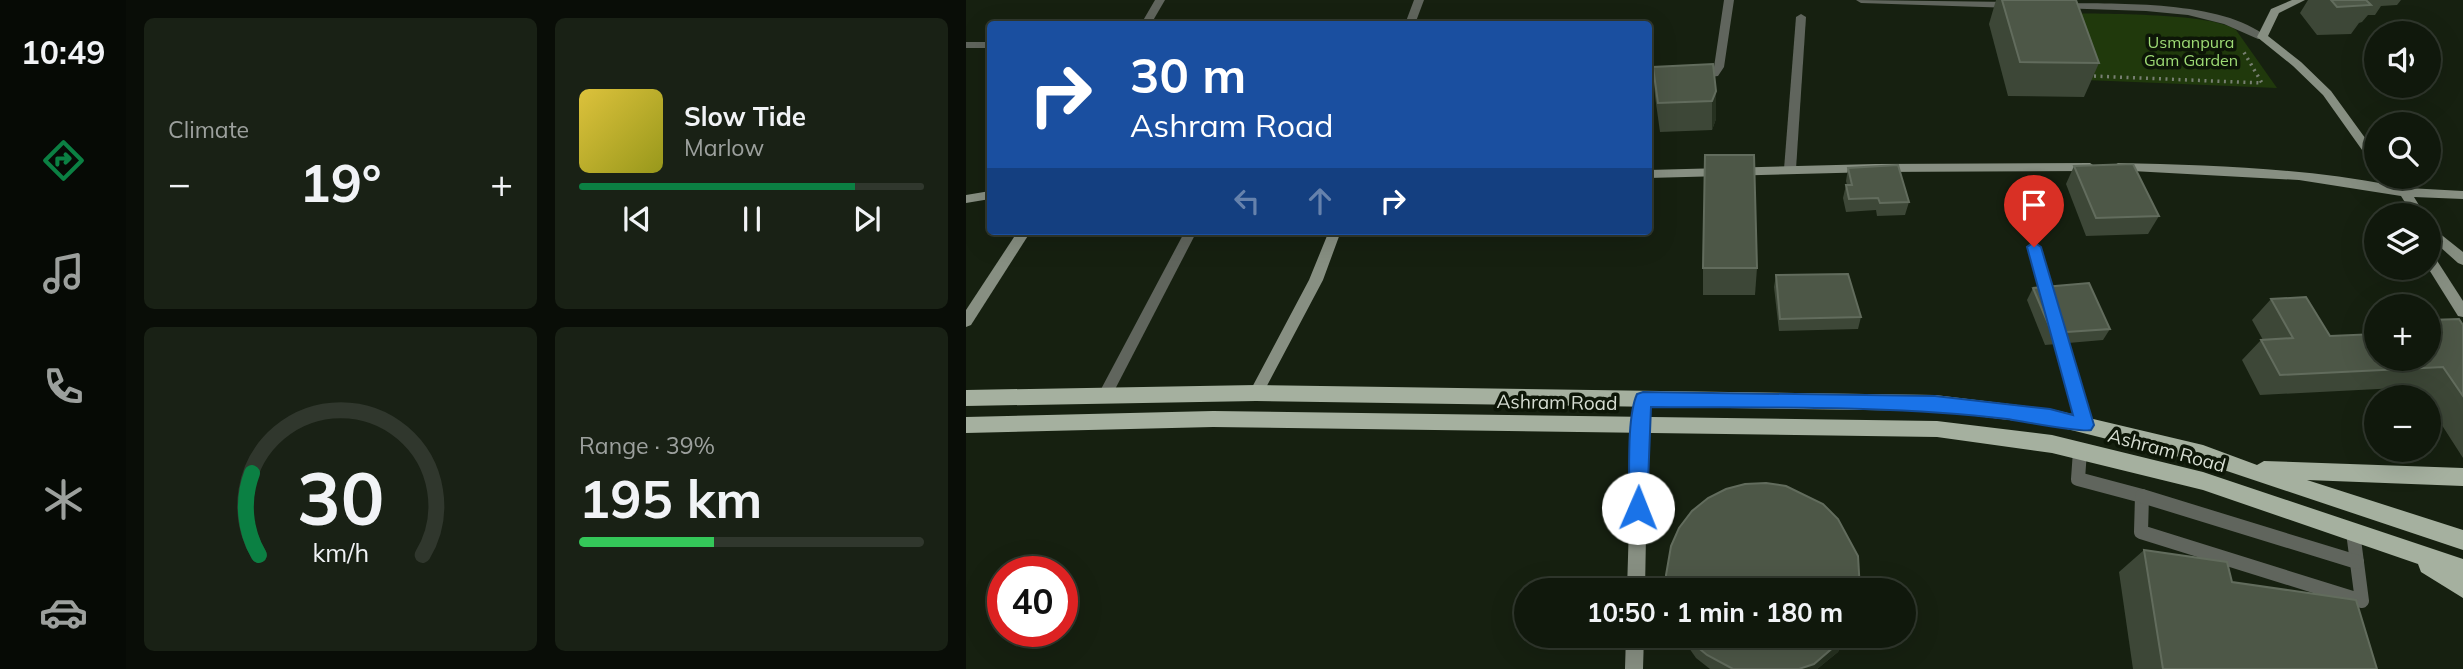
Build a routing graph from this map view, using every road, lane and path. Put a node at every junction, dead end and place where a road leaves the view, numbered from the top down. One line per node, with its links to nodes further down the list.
1 (1160, 0): 9 (street)
2 (1419, 0): 10 (street)
3 (1728, 0): 16 (street)
4 (1861, 0): 6 (street)
5 (2300, 0): 11 (main road)
6 (2019, 5)
7 (2055, 6): 11 (street)
8 (1801, 17): 18 (street)
9 (1148, 21)
10 (1411, 21)
11 (2262, 37): 17 (main road)
12 (2238, 42): 15 (path)
13 (966, 45): 14 (street)
14 (987, 45)
15 (2087, 65)
16 (1689, 77)
17 (2364, 144)
18 (1790, 169): 19 (main road); 21 (main road)
19 (1652, 174)
20 (2402, 189): 21 (main road)
21 (2405, 192): 22 (main road); 25 (main road)
22 (2463, 195)
23 (987, 196): 24 (main road)
24 (966, 199)
25 (2412, 203)
26 (1022, 235): 34 (main road)
27 (1189, 235): 36 (street)
28 (1333, 235): 35 (main road)
29 (2441, 241): 31 (main road)
30 (2034, 247): 40 (lane)
31 (2463, 260)
32 (2441, 278): 33 (main road)
33 (2463, 312)
34 (966, 321)
35 (1256, 393): 36 (main road, Ashram Road); 38 (main road, Ashram Road)
36 (1105, 395): 37 (main road, Ashram Road)
37 (966, 398)
38 (1643, 400): 40 (main road, Ashram Road); 41 (main road)
39 (966, 425): 41 (main road, Ashram Road)
40 (2085, 425): 43 (main road, Ashram Road)
41 (1640, 426): 42 (main road, Ashram Road); 51 (main road)
42 (2080, 451): 45 (lane); 46 (main road, Ashram Road)
43 (2243, 469): 44 (main road); 47 (main road, Ashram Road)
44 (2463, 477)
45 (2142, 496): 49 (lane); 49 (lane)
46 (2353, 532): 48 (main road, Ashram Road); 49 (lane)
47 (2463, 540)
48 (2403, 549): 50 (main road, Ashram Road); 52 (main road)
49 (2357, 562)
50 (2463, 569)
51 (1636, 578)
52 (2463, 587)
53 (1634, 648): 54 (main road)
54 (1634, 669)

